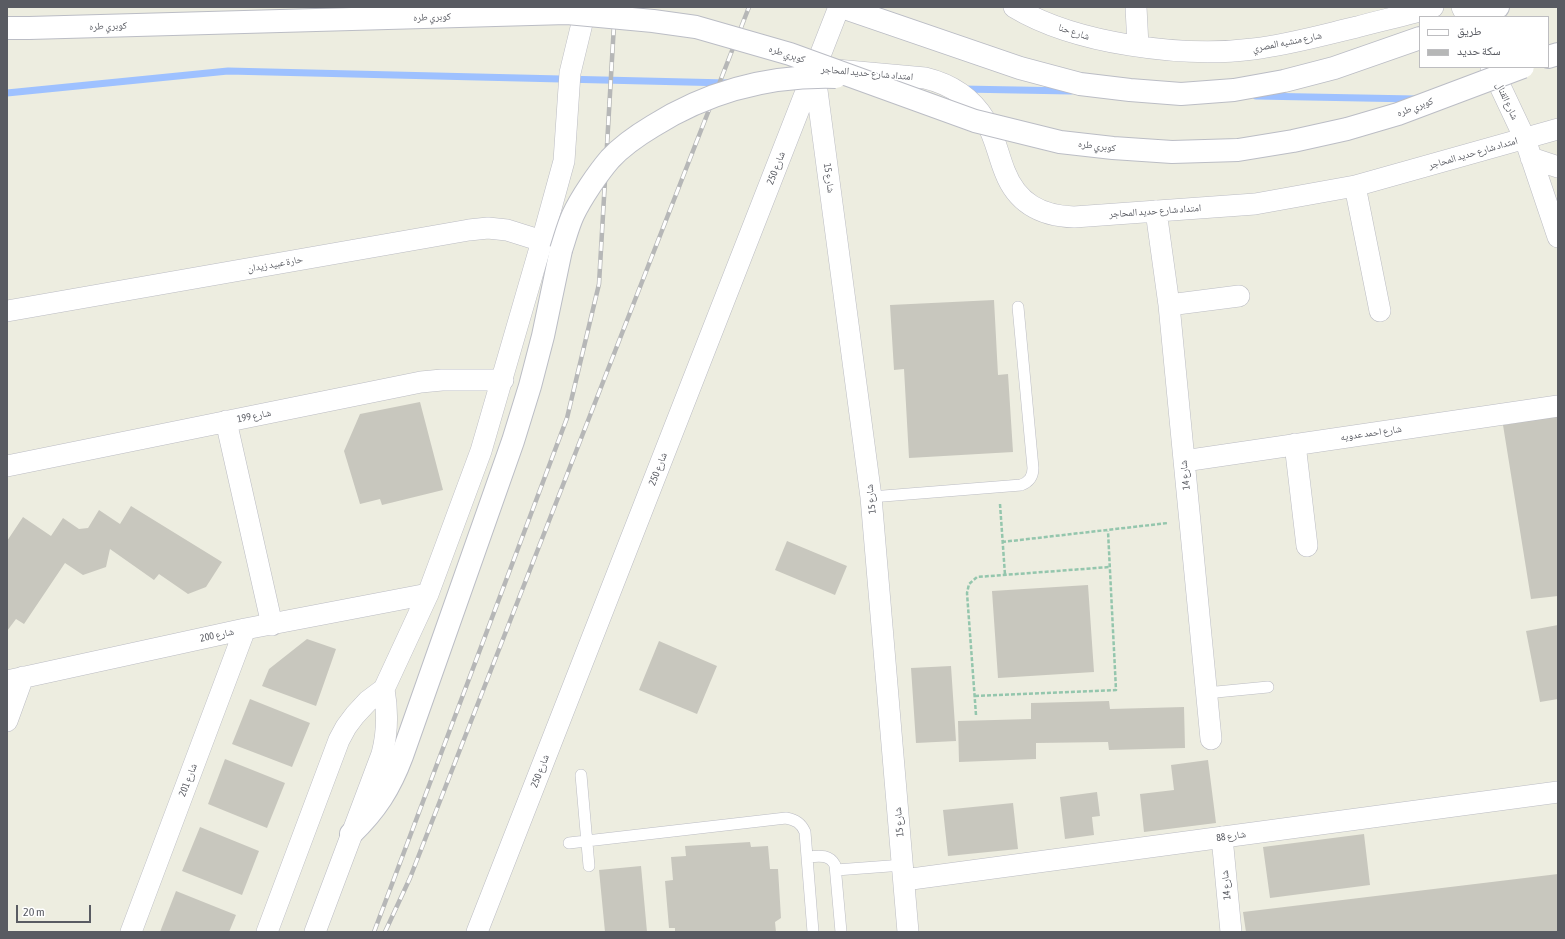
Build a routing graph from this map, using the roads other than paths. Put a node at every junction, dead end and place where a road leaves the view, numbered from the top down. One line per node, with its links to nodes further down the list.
1 (586, 7): 24 (street)
2 (841, 7): 11 (main road); 13 (street, شارع 250)
3 (1014, 7): 12 (street, شارع حنا)
4 (1136, 7): 12 (street)
5 (1462, 7): 8 (street)
6 (1498, 7): 9 (main road)
7 (1425, 8): 12 (street, شارع منشيه المصري)
8 (1466, 16)
9 (1476, 16)
10 (7, 28): 16 (main road, كوبري طره, bridge)
11 (1419, 38)
12 (1138, 46)
13 (814, 68): 22 (street, امتداد شارع حديد المحاجر); 36 (street, شارع 15); 60 (street, شارع 250)
14 (1491, 68): 18 (street, شارع القنال)
15 (1519, 68): 16 (main road, كوبري طره, bridge)
16 (858, 78): 24 (main road, bridge)
17 (1558, 129): 18 (street, امتداد شارع حديد المحاجر)
18 (1525, 139): 19 (street, شارع القنال); 21 (street, امتداد شارع حديد المحاجر)
19 (1531, 158): 20 (street); 23 (street, شارع القنال)
20 (1558, 167)
21 (1355, 186): 22 (street, امتداد شارع حديد المحاجر); 29 (street)
22 (1156, 211): 26 (street, شارع 14)
23 (1558, 237)
24 (552, 245): 28 (street, حارة عبيد زيدان); 30 (street); 49 (main road)
25 (1239, 296): 26 (street)
26 (1169, 305): 34 (street, شارع 14)
27 (1018, 307): 36 (lane)
28 (7, 311)
29 (1380, 311)
30 (503, 380): 32 (street, شارع 199); 38 (street)
31 (1558, 406): 33 (street, شارع احمد عدويه)
32 (226, 421): 35 (street, شارع 199); 39 (street)
33 (1295, 444): 34 (street, شارع احمد عدويه); 37 (street)
34 (1184, 461): 44 (street, شارع 14)
35 (7, 466)
36 (871, 497): 56 (street, شارع 15)
37 (1307, 546)
38 (428, 594): 39 (street, شارع 200); 43 (street)
39 (272, 625): 40 (street, شارع 200)
40 (245, 629): 41 (street, شارع 200); 57 (street, شارع 201)
41 (15, 679): 45 (street)
42 (1268, 687): 44 (lane)
43 (384, 689): 49 (street); 58 (street)
44 (1206, 693): 46 (street, شارع 14)
45 (7, 721)
46 (1210, 739)
47 (581, 775): 51 (lane)
48 (1558, 792): 50 (street, شارع 88)
49 (351, 834): 59 (street)
50 (1222, 837): 56 (street, شارع 88); 64 (street, شارع 14)
51 (586, 841): 52 (lane); 53 (lane); 54 (lane)
52 (569, 843)
53 (807, 857): 55 (lane); 61 (lane)
54 (588, 866)
55 (836, 870): 56 (lane); 62 (lane)
56 (903, 872): 63 (street, شارع 15)
57 (131, 932)
58 (267, 932)
59 (315, 932)
60 (478, 932)
61 (813, 932)
62 (841, 932)
63 (908, 932)
64 (1231, 932)

